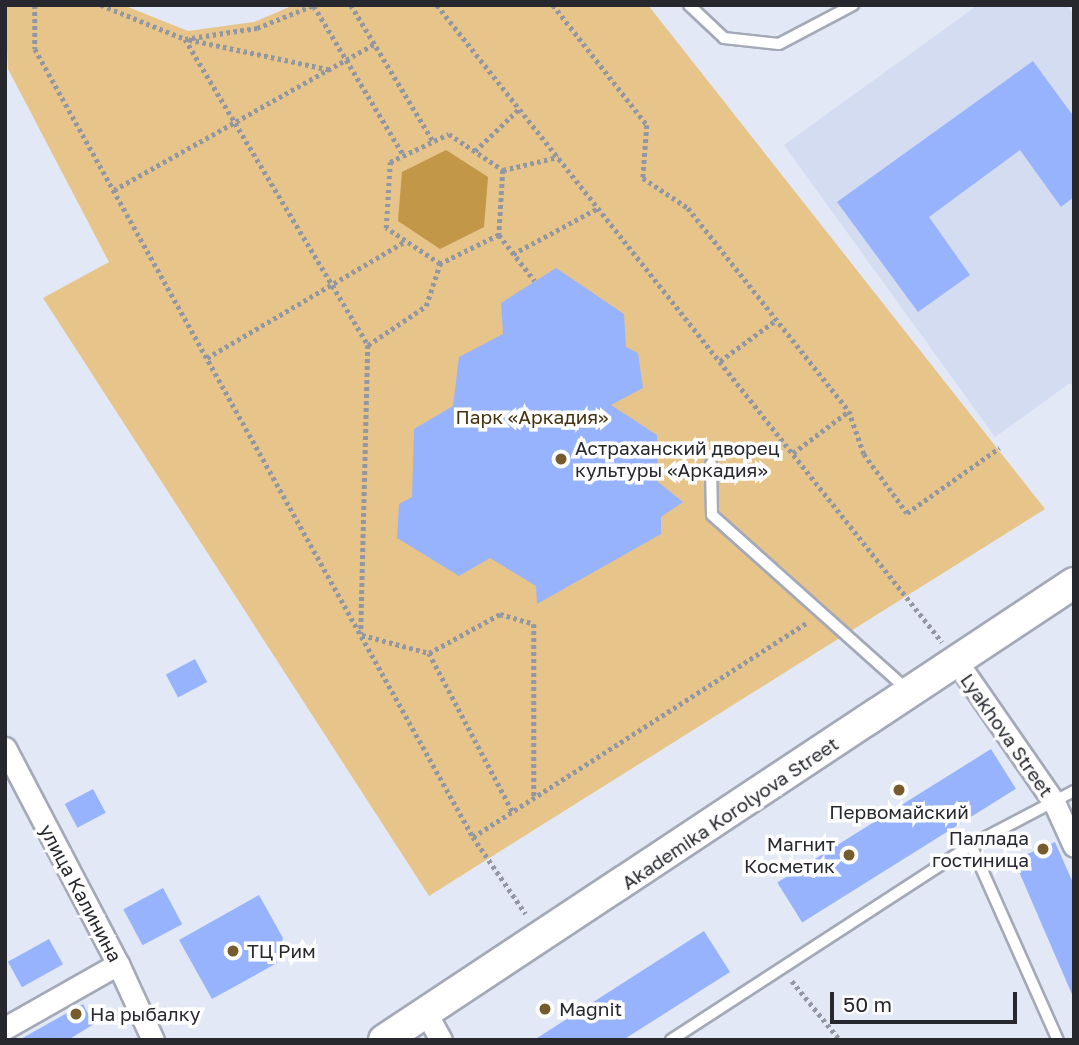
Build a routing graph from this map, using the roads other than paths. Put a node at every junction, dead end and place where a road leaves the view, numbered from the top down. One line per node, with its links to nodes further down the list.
1 (689, 5): 2 (lane)
2 (853, 5)
3 (711, 464): 6 (lane)
4 (1074, 583): 5 (main road, Akademika Korolyova Street)
5 (957, 662): 6 (main road, Akademika Korolyova Street); 9 (street, Lyakhova Street)
6 (911, 693): 13 (main road, Akademika Korolyova Street)
7 (5, 748): 12 (street, улица Калинина)
8 (1074, 791): 9 (lane)
9 (1054, 802): 10 (lane); 11 (street, Lyakhova Street)
10 (971, 845): 18 (lane); 19 (lane)
11 (1074, 846)
12 (118, 964): 14 (street); 15 (street, улица Калинина)
13 (426, 1013): 16 (main road, Akademika Korolyova Street); 17 (street)
14 (5, 1028)
15 (153, 1040)
16 (384, 1040)
17 (441, 1040)
18 (671, 1040)
19 (1058, 1040)

